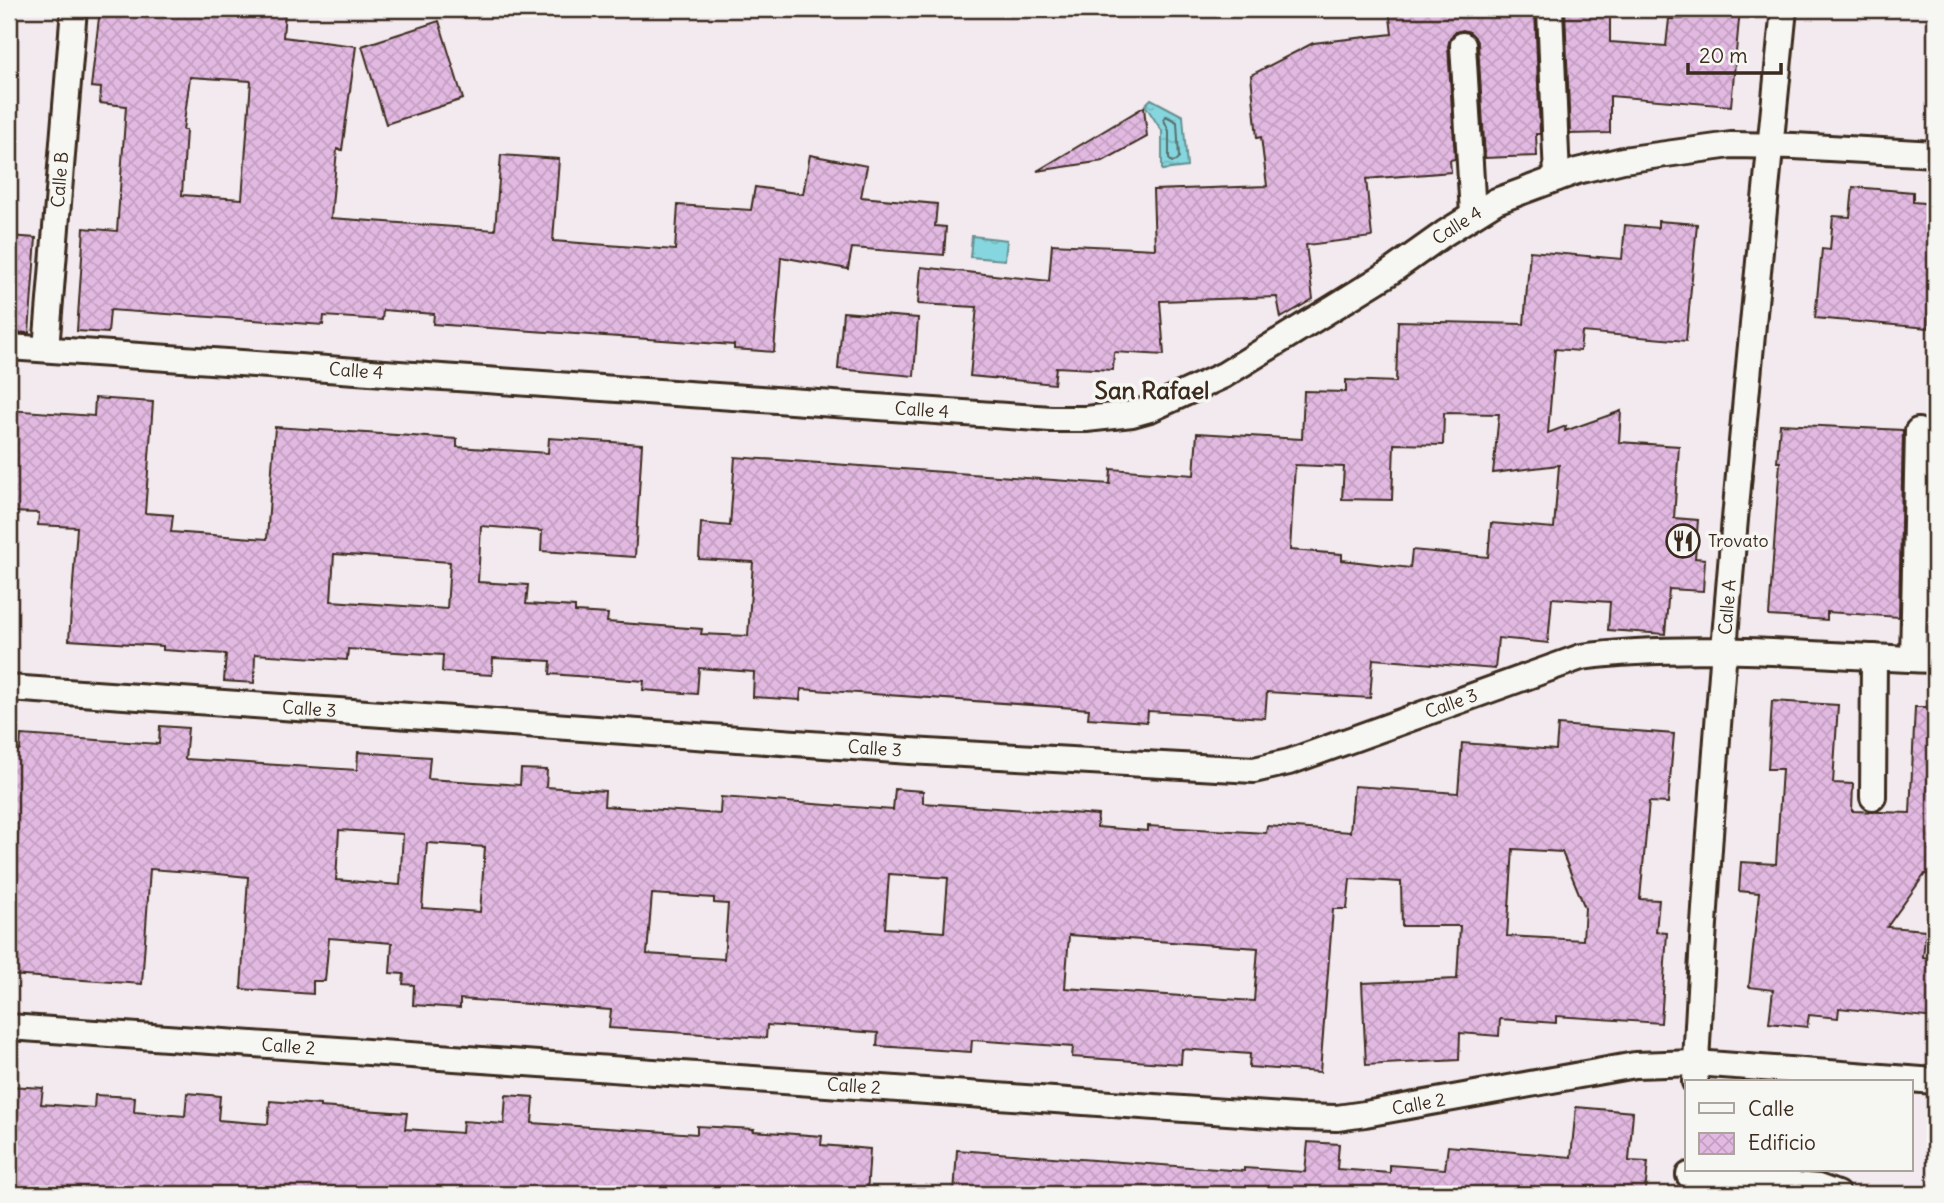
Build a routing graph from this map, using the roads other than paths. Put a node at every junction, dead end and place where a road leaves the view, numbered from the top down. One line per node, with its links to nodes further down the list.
1 (74, 9): 10 (street, Calle B)
2 (1550, 9): 7 (street)
3 (1784, 9): 5 (street, Calle A)
4 (1463, 45): 8 (street)
5 (1770, 145): 6 (street, Calle 4); 7 (street, Calle 4); 12 (street, Calle A)
6 (1935, 154)
7 (1557, 178): 8 (street, Calle 4)
8 (1473, 214): 10 (street, Calle 4)
9 (9, 347): 10 (street, Calle 4)
10 (46, 349)
11 (1918, 431): 14 (street)
12 (1724, 651): 13 (street, Calle 3); 15 (street, Calle 3); 18 (street, Calle A)
13 (1874, 657): 14 (street, Calle 3); 16 (street)
14 (1924, 659)
15 (9, 688)
16 (1872, 797)
17 (9, 1027): 18 (street, Calle 2)
18 (1695, 1072): 19 (street, Calle 2)
19 (1908, 1080)
20 (1912, 1080): 21 (street, Calle 2)
21 (1935, 1081)
22 (1689, 1180): 23 (street)
23 (1838, 1194)

